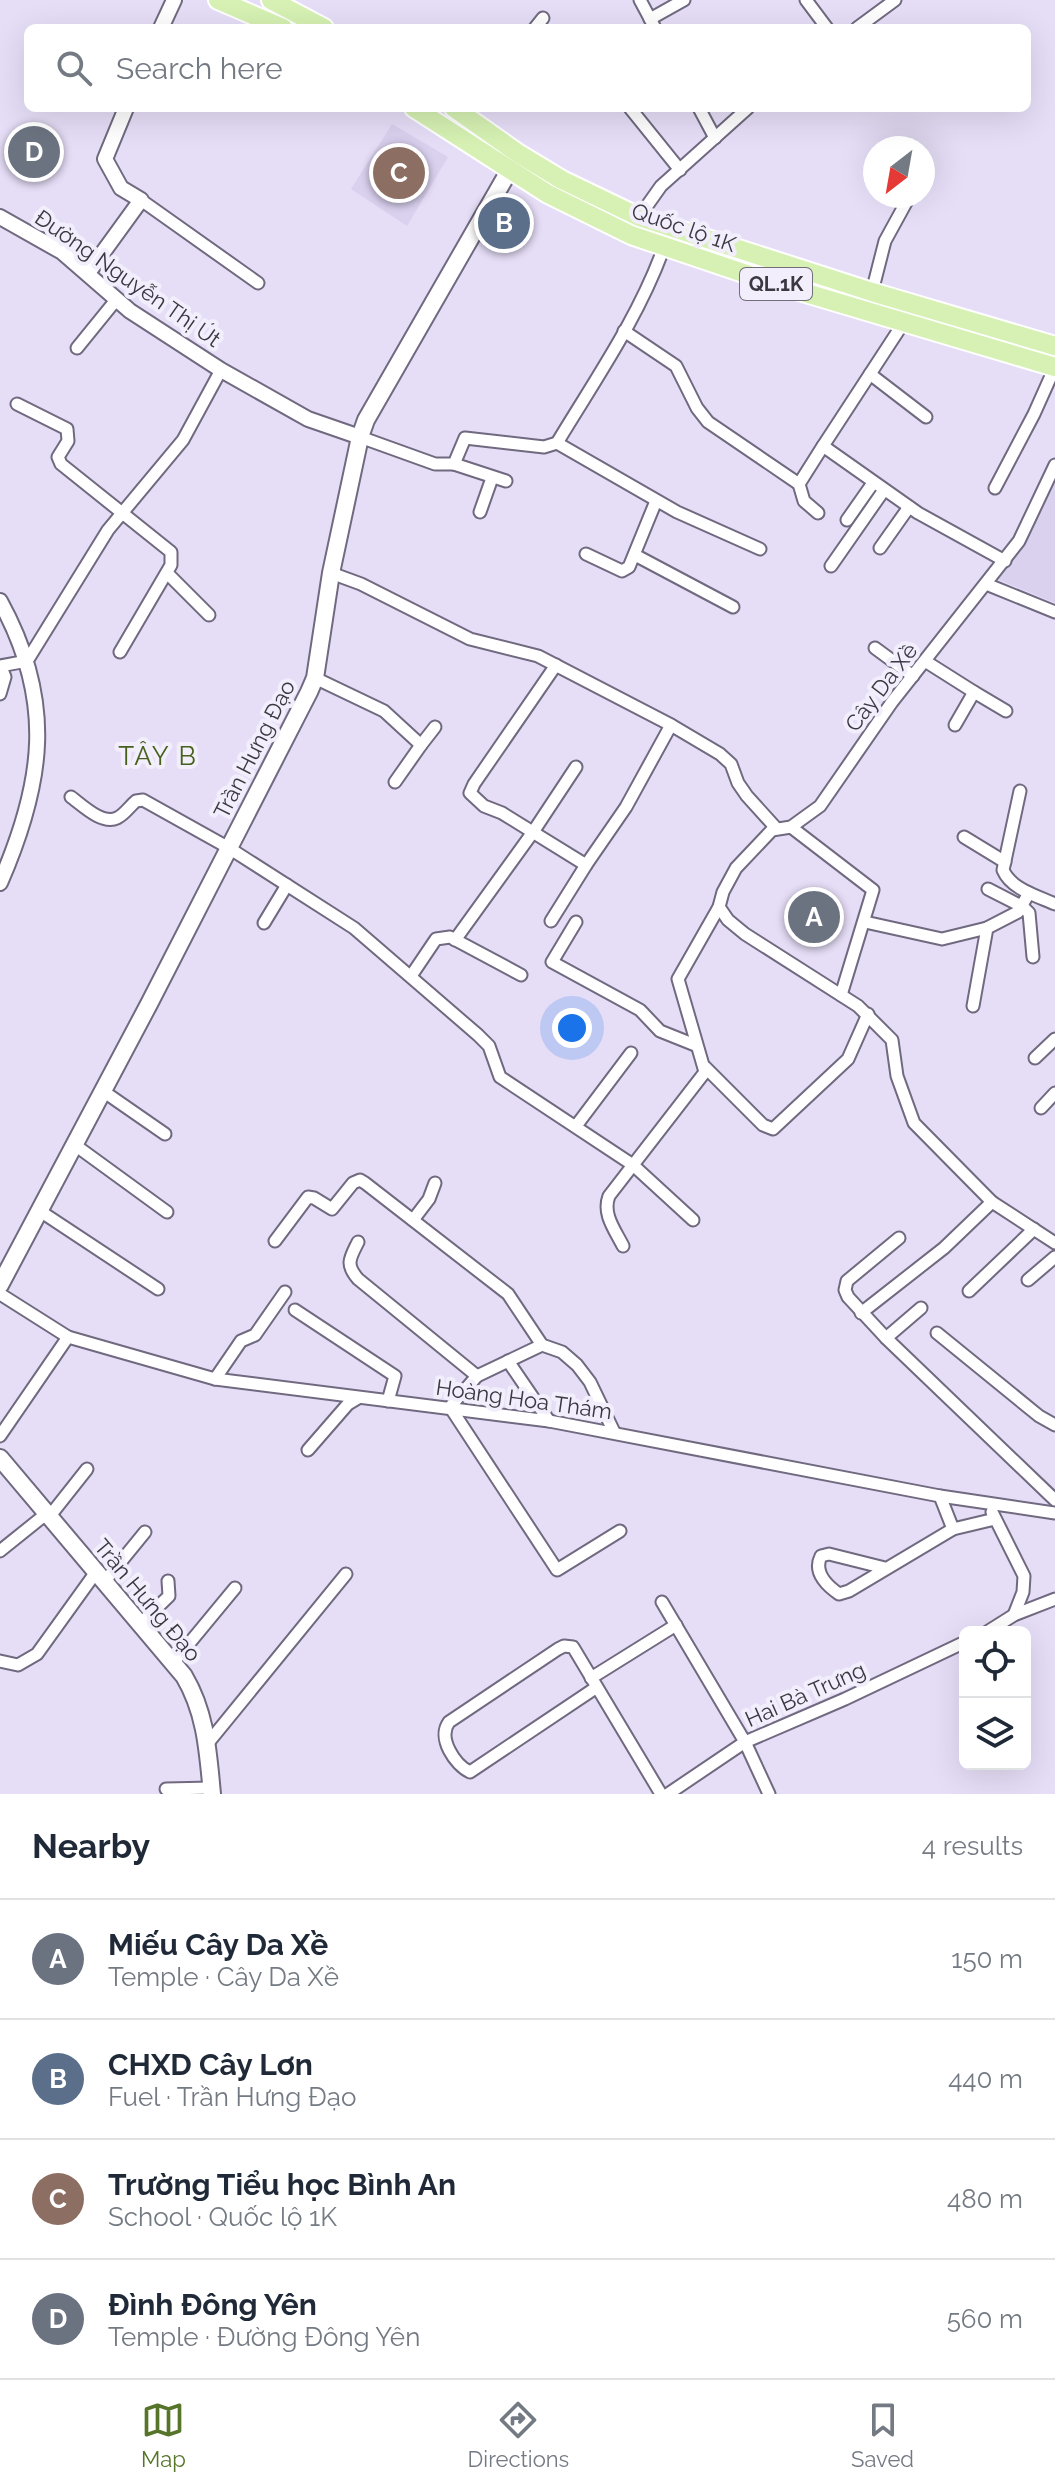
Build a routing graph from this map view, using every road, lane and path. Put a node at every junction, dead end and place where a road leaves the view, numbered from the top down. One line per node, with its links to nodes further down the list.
1 (174, 0): 11 (street)
2 (218, 0): 8 (main road)
3 (270, 0): 8 (main road); 13 (main road)
4 (640, 0): 10 (street)
5 (684, 0): 10 (street)
6 (806, 0): 15 (street)
7 (895, 0): 16 (street)
8 (261, 17): 12 (main road)
9 (543, 18): 14 (street)
10 (653, 23)
11 (163, 24)
12 (275, 24)
13 (316, 24)
14 (538, 24)
15 (824, 24)
16 (862, 24)
17 (124, 112): 27 (street)
18 (420, 112): 26 (main road, Quốc lộ 1K / QL.1K)
19 (467, 112): 24 (main road, Quốc lộ 1K / QL.1K)
20 (633, 112): 25 (street)
21 (701, 112): 23 (street)
22 (744, 112): 23 (street)
23 (715, 138): 25 (street)
24 (519, 154): 26 (main road); 30 (main road, Quốc lộ 1K / QL.1K)
25 (680, 170): 30 (street)
26 (509, 171): 31 (main road, Quốc lộ 1K / QL.1K); 46 (main road, Trần Hưng Đạo)
27 (141, 200): 33 (street); 34 (street)
28 (903, 208): 35 (street)
29 (0, 217): 33 (street, Đường Nguyễn Thị Út)
30 (639, 217): 31 (main road); 35 (main road, Quốc lộ 1K / QL.1K)
31 (631, 235): 32 (main road, Quốc lộ 1K / QL.1K)
32 (664, 247): 37 (main road, Quốc lộ 1K / QL.1K); 38 (street)
33 (88, 273): 36 (street, Đường Nguyễn Thị Út)
34 (258, 283)
35 (872, 292): 39 (main road, Quốc lộ 1K / QL.1K)
36 (116, 300): 40 (street); 42 (street, Đường Nguyễn Thị Út)
37 (904, 322): 41 (main road, Quốc lộ 1K / QL.1K); 43 (street)
38 (624, 331): 47 (street); 53 (street)
39 (1055, 346)
40 (77, 348)
41 (1055, 367): 55 (street)
42 (221, 370): 46 (street, Đường Nguyễn Thị Út); 58 (street)
43 (870, 374): 45 (street); 48 (street)
44 (17, 404): 58 (street)
45 (926, 417)
46 (360, 437): 49 (street); 69 (main road, Trần Hưng Đạo)
47 (557, 443): 49 (street); 56 (street)
48 (823, 446): 53 (street); 54 (street)
49 (454, 464): 51 (street)
50 (1055, 465): 66 (street, Cây Da Xề)
51 (492, 478): 52 (street); 59 (street)
52 (506, 481)
53 (799, 484): 60 (street)
54 (879, 486): 57 (street); 61 (street); 67 (street)
55 (995, 488)
56 (656, 501): 63 (street); 65 (street)
57 (909, 507): 62 (street); 66 (street)
58 (122, 511): 68 (street); 77 (street)
59 (480, 512)
60 (818, 513)
61 (847, 520)
62 (880, 548)
63 (760, 549)
64 (586, 554): 65 (street)
65 (635, 555): 72 (street)
66 (1005, 561): 70 (street, Cây Da Xề)
67 (831, 566)
68 (167, 573): 74 (street); 76 (street)
69 (331, 573): 79 (street); 82 (main road, Trần Hưng Đạo)
70 (986, 584): 73 (street); 78 (street, Cây Da Xề)
71 (0, 601): 77 (street)
72 (733, 607)
73 (1055, 612)
74 (209, 615)
75 (875, 648): 81 (street)
76 (120, 652)
77 (27, 661): 80 (street); 101 (street)
78 (925, 661): 81 (street, Cây Da Xề); 83 (street)
79 (556, 665): 86 (street); 96 (street)
80 (0, 666): 84 (street)
81 (913, 676): 94 (street, Cây Da Xề)
82 (315, 678): 89 (street); 98 (main road, Trần Hưng Đạo)
83 (974, 692): 85 (street); 87 (street)
84 (0, 694)
85 (1006, 711)
86 (671, 725): 95 (street); 100 (street)
87 (955, 725)
88 (435, 727): 89 (street)
89 (421, 745): 91 (street)
90 (576, 767): 96 (street)
91 (395, 782)
92 (1020, 791): 99 (street)
93 (71, 797): 98 (street)
94 (791, 827): 95 (street); 110 (street)
95 (776, 828): 106 (street)
96 (533, 832): 100 (street); 113 (street)
97 (964, 837): 99 (street)
98 (229, 848): 102 (street); 125 (main road, Trần Hưng Đạo)
99 (1005, 862): 104 (street)
100 (586, 865): 108 (street)
101 (0, 883)
102 (287, 885): 111 (street); 116 (street)
103 (988, 889): 107 (street)
104 (1029, 893): 105 (street); 107 (street)
105 (1055, 904)
106 (719, 907): 117 (street); 121 (street)
107 (1023, 907): 112 (street); 114 (street)
108 (551, 921)
109 (576, 922): 121 (street)
110 (865, 922): 112 (street); 117 (street)
111 (264, 923)
112 (987, 928): 118 (street)
113 (455, 940): 115 (street); 116 (street)
114 (1033, 957)
115 (521, 975)
116 (411, 976): 128 (street)
117 (841, 995): 119 (street)
118 (973, 1006)
119 (868, 1014): 124 (street); 133 (street)
120 (1055, 1039): 123 (street)
121 (695, 1045): 124 (street)
122 (631, 1053): 128 (street)
123 (1035, 1058)
124 (705, 1067): 131 (street)
125 (103, 1091): 129 (street); 130 (main road, Trần Hưng Đạo)
126 (1055, 1093): 127 (street)
127 (1041, 1108)
128 (576, 1126): 131 (street)
129 (165, 1134)
130 (75, 1145): 134 (main road, Trần Hưng Đạo); 135 (street)
131 (633, 1165): 137 (street); 143 (street)
132 (435, 1183): 136 (street)
133 (992, 1202): 138 (street); 153 (street)
134 (40, 1211): 146 (main road, Trần Hưng Đạo); 147 (street)
135 (167, 1212)
136 (413, 1220): 140 (street); 157 (street)
137 (693, 1220)
138 (1034, 1229): 142 (street); 148 (street)
139 (899, 1238): 153 (street)
140 (275, 1241)
141 (358, 1242): 159 (street)
142 (1055, 1243)
143 (623, 1246)
144 (1055, 1257): 145 (street)
145 (1028, 1280)
146 (0, 1285)
147 (158, 1289)
148 (969, 1291)
149 (285, 1292): 160 (street)
150 (0, 1294): 155 (street, Hoàng Hoa Thám)
151 (921, 1308): 156 (street)
152 (295, 1310): 162 (street)
153 (861, 1313): 156 (street)
154 (937, 1333): 165 (street)
155 (68, 1337): 160 (street, Hoàng Hoa Thám); 167 (street)
156 (886, 1338): 172 (street)
157 (542, 1345): 158 (street); 166 (street)
158 (508, 1361): 159 (street); 164 (street)
159 (477, 1376): 163 (street)
160 (215, 1379): 161 (street, Hoàng Hoa Thám)
161 (358, 1398): 162 (street, Hoàng Hoa Thám); 168 (street)
162 (388, 1401): 163 (street, Hoàng Hoa Thám)
163 (450, 1407): 164 (street, Hoàng Hoa Thám); 178 (street)
164 (549, 1421): 166 (street, Hoàng Hoa Thám)
165 (1055, 1425)
166 (614, 1432): 171 (street, Hoàng Hoa Thám)
167 (0, 1436)
168 (308, 1450)
169 (0, 1458): 175 (main road, Trần Hưng Đạo)
170 (87, 1469): 175 (street)
171 (940, 1496): 173 (street, Hoàng Hoa Thám); 177 (street)
172 (1055, 1500)
173 (989, 1504): 174 (street, Hoàng Hoa Thám); 176 (street)
174 (1055, 1513)
175 (48, 1515): 180 (street); 183 (main road, Trần Hưng Đạo)
176 (995, 1519): 177 (street); 188 (street)
177 (953, 1529): 181 (street)
178 (620, 1531)
179 (145, 1532): 183 (street)
180 (0, 1551)
181 (885, 1568): 181 (street)
182 (346, 1574): 197 (street)
183 (101, 1576): 189 (main road, Trần Hưng Đạo); 193 (street)
184 (168, 1581): 189 (street)
185 (235, 1588): 194 (street)
186 (1055, 1599): 188 (street)
187 (662, 1602): 190 (street)
188 (1014, 1615): 191 (street)
189 (140, 1624): 194 (main road, Trần Hưng Đạo)
190 (676, 1625): 195 (street); 196 (street)
191 (997, 1626)
192 (959, 1645): 196 (street, Hai Bà Trưng)
193 (0, 1661)
194 (173, 1663): 197 (main road, Trần Hưng Đạo)
195 (594, 1682): 195 (street); 200 (street)
196 (745, 1742): 201 (street, Hai Bà Trưng); 202 (street)
197 (208, 1743): 199 (main road, Trần Hưng Đạo)
198 (166, 1789): 199 (street)
199 (212, 1791)
200 (661, 1794)
201 (668, 1794)
202 (769, 1794)

